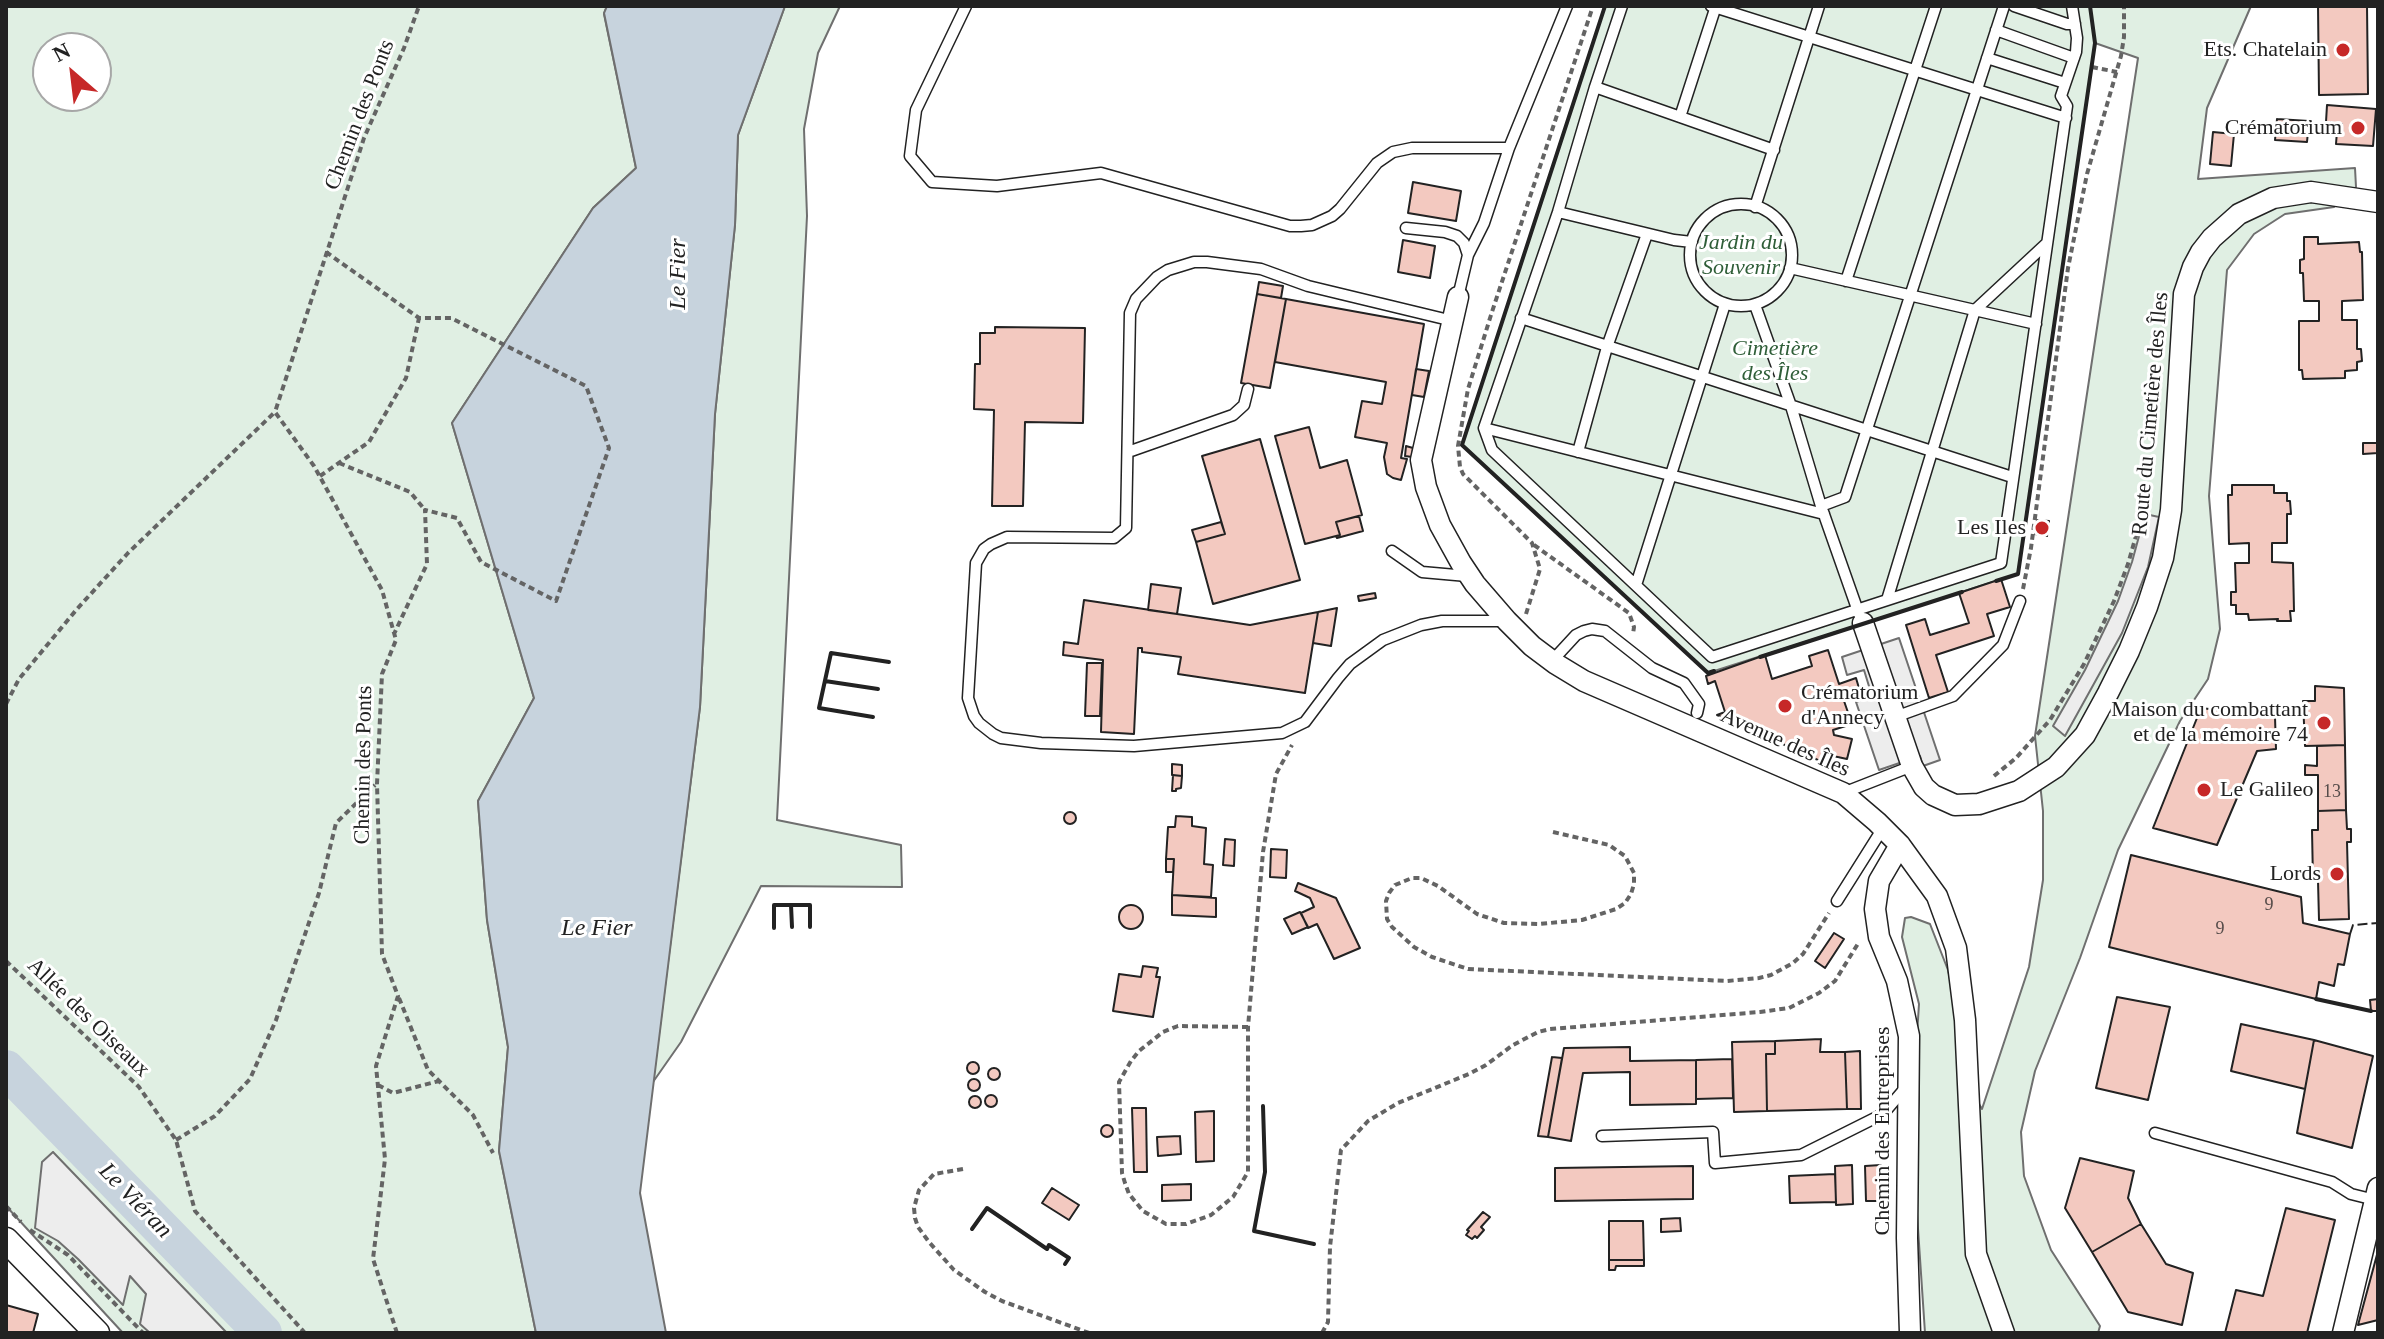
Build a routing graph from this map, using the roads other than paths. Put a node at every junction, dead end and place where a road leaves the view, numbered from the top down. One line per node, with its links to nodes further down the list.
1 (966, 6): 21 (lane)
2 (1567, 6): 21 (lane)
3 (1622, 6): 17 (lane)
4 (1714, 6): 12 (lane); 19 (lane)
5 (1819, 6): 12 (lane)
6 (1936, 6): 15 (lane)
7 (2004, 6): 11 (lane)
8 (2014, 6): 10 (lane)
9 (2072, 6): 10 (lane)
10 (2075, 24): 14 (lane)
11 (1996, 30): 13 (lane); 14 (lane)
12 (1809, 37): 15 (lane); 22 (lane)
13 (1987, 58): 16 (lane); 18 (lane)
14 (2074, 58): 16 (lane)
15 (1915, 71): 18 (lane); 32 (lane)
16 (2065, 83): 20 (lane)
17 (1595, 87): 19 (lane); 25 (lane)
18 (1977, 90): 20 (lane); 33 (lane)
19 (1680, 117): 22 (lane)
20 (2066, 118): 29 (lane)
21 (1509, 148): 30 (lane)
22 (1774, 150): 24 (lane)
23 (2378, 202): 63 (street, Route du Cimetière des Îles)
24 (1755, 207): 28 (lane); 31 (lane)
25 (1558, 212): 27 (lane); 38 (lane)
26 (1406, 228): 30 (lane)
27 (1647, 234): 28 (lane); 41 (lane)
28 (1692, 242): 35 (lane)
29 (2048, 243): 37 (lane); 40 (lane)
30 (1468, 255): 34 (lane)
31 (1790, 268): 32 (lane); 36 (lane)
32 (1846, 281): 33 (lane)
33 (1910, 296): 37 (lane); 46 (lane)
34 (1458, 297): 39 (street, Avenue des Îles)
35 (1725, 304): 36 (lane); 42 (lane)
36 (1755, 305): 44 (lane)
37 (1975, 310): 40 (lane); 47 (lane)
38 (1521, 318): 41 (lane); 45 (lane)
39 (1453, 321): 48 (lane); 54 (street, Avenue des Îles)
40 (2036, 324): 51 (lane)
41 (1607, 347): 42 (lane); 49 (lane)
42 (1701, 377): 44 (lane); 50 (lane)
43 (1248, 389): 48 (lane)
44 (1791, 406): 46 (lane); 52 (lane)
45 (1484, 428): 49 (lane); 55 (lane)
46 (1867, 430): 47 (lane); 52 (lane)
47 (1931, 451): 51 (lane); 56 (lane)
48 (1128, 452): 59 (lane)
49 (1578, 452): 50 (lane)
50 (1670, 475): 52 (lane); 55 (lane)
51 (2012, 477): 56 (lane)
52 (1823, 510): 58 (lane)
53 (1392, 551): 54 (lane)
54 (1469, 576): 59 (street, Avenue des Îles)
55 (1636, 585): 58 (lane)
56 (1887, 600): 58 (lane)
57 (2020, 601): 62 (lane)
58 (1860, 617): 62 (street, Route du Cimetière des Îles)
59 (1507, 621): 60 (street, Avenue des Îles)
60 (1552, 661): 61 (lane); 64 (street, Avenue des Îles)
61 (1697, 713)
62 (1895, 717): 63 (street, Route du Cimetière des Îles)
63 (1912, 766): 64 (lane)
64 (1843, 793): 65 (street, Avenue des Îles)
65 (1883, 828): 66 (street, Avenue des Îles); 67 (lane)
66 (1900, 845): 68 (street, Chemin des Entreprises); 75 (street, Avenue des Îles)
67 (1837, 901)
68 (1908, 1084): 70 (lane); 74 (street, Chemin des Entreprises)
69 (2155, 1133): 71 (lane)
70 (1602, 1136)
71 (2376, 1194): 76 (street)
72 (6, 1240): 73 (street)
73 (94, 1332)
74 (1910, 1333)
75 (2004, 1333)
76 (2343, 1333)

